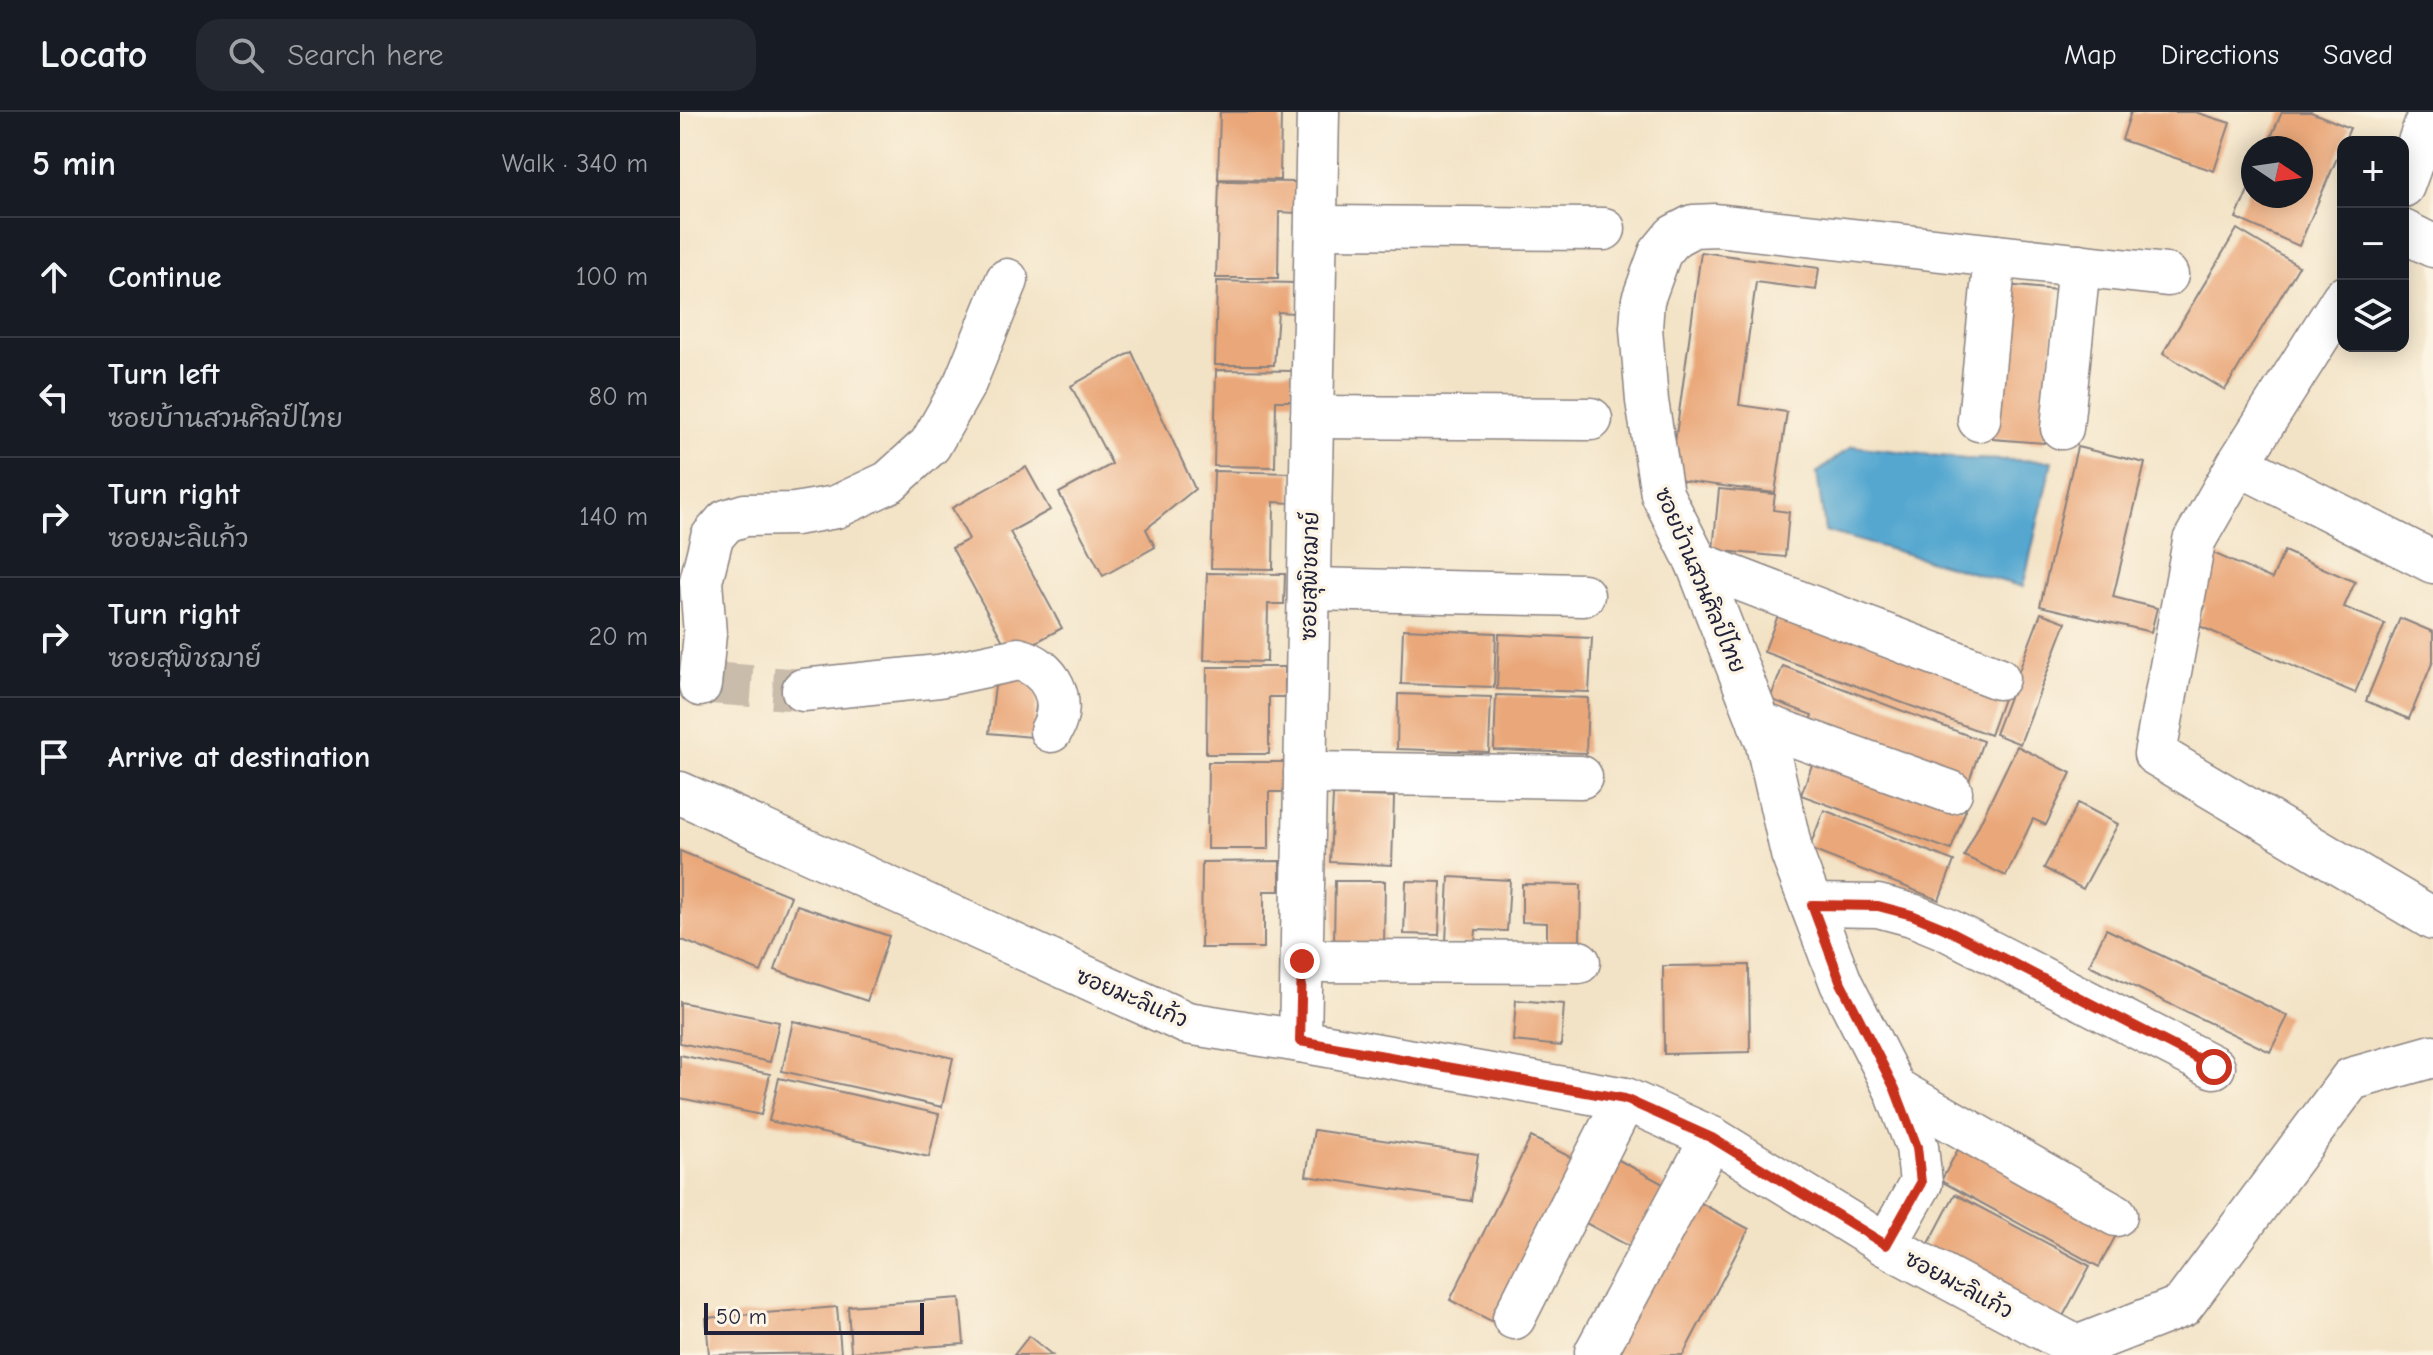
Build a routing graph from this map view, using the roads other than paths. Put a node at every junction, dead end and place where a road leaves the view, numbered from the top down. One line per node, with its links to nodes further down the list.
1 (1318, 112): 4 (street, ซอยสุพิชฌาย์)
2 (2430, 112): 3 (street)
3 (2409, 170)
4 (1316, 227): 5 (street); 13 (street, ซอยสุพิชฌาย์)
5 (1604, 229)
6 (2409, 234): 7 (street)
7 (2433, 246)
8 (1995, 256): 9 (street, ซอยบ้านสวนศิลป์ไทย); 15 (street); 19 (street, ซอยบ้านสวนศิลป์ไทย)
9 (2079, 265): 10 (street, ซอยบ้านสวนศิลป์ไทย); 16 (street)
10 (2167, 275)
11 (1007, 280): 23 (street)
12 (2337, 307): 17 (street)
13 (1312, 417): 14 (street); 20 (street, ซอยสุพิชฌาย์)
14 (1591, 419)
15 (1979, 420)
16 (2062, 428)
17 (2238, 464): 18 (street); 32 (street)
18 (2433, 562)
19 (1697, 563): 22 (street); 25 (street, ซอยบ้านสวนศิลป์ไทย)
20 (1309, 589): 21 (street); 27 (street, ซอยสุพิชฌาย์)
21 (1583, 595)
22 (1998, 678)
23 (697, 686)
24 (803, 690): 26 (street)
25 (1759, 723): 29 (street); 31 (street, ซอยบ้านสวนศิลป์ไทย)
26 (1051, 731)
27 (1305, 773): 28 (street); 33 (street, ซอยสุพิชฌาย์)
28 (1581, 777)
29 (1951, 792)
30 (680, 793): 35 (street, ซอยมะลิแก้ว)
31 (1812, 905): 37 (street); 38 (street, ซอยบ้านสวนศิลป์ไทย)
32 (2433, 919)
33 (1302, 961): 34 (street); 35 (street, ซอยสุพิชฌาย์)
34 (1579, 962)
35 (1300, 1041): 39 (street, ซอยมะลิแก้ว)
36 (2433, 1056): 42 (street, ซอยมะลิแก้ว)
37 (2214, 1067)
38 (1895, 1089): 41 (street); 42 (street, ซอยบ้านสวนศิลป์ไทย)
39 (1625, 1099): 40 (street, ซอยมะลิแก้ว); 43 (street)
40 (1712, 1138): 42 (street, ซอยมะลิแก้ว); 44 (street)
41 (2116, 1215)
42 (1886, 1245)
43 (1514, 1318)
44 (1596, 1352)

